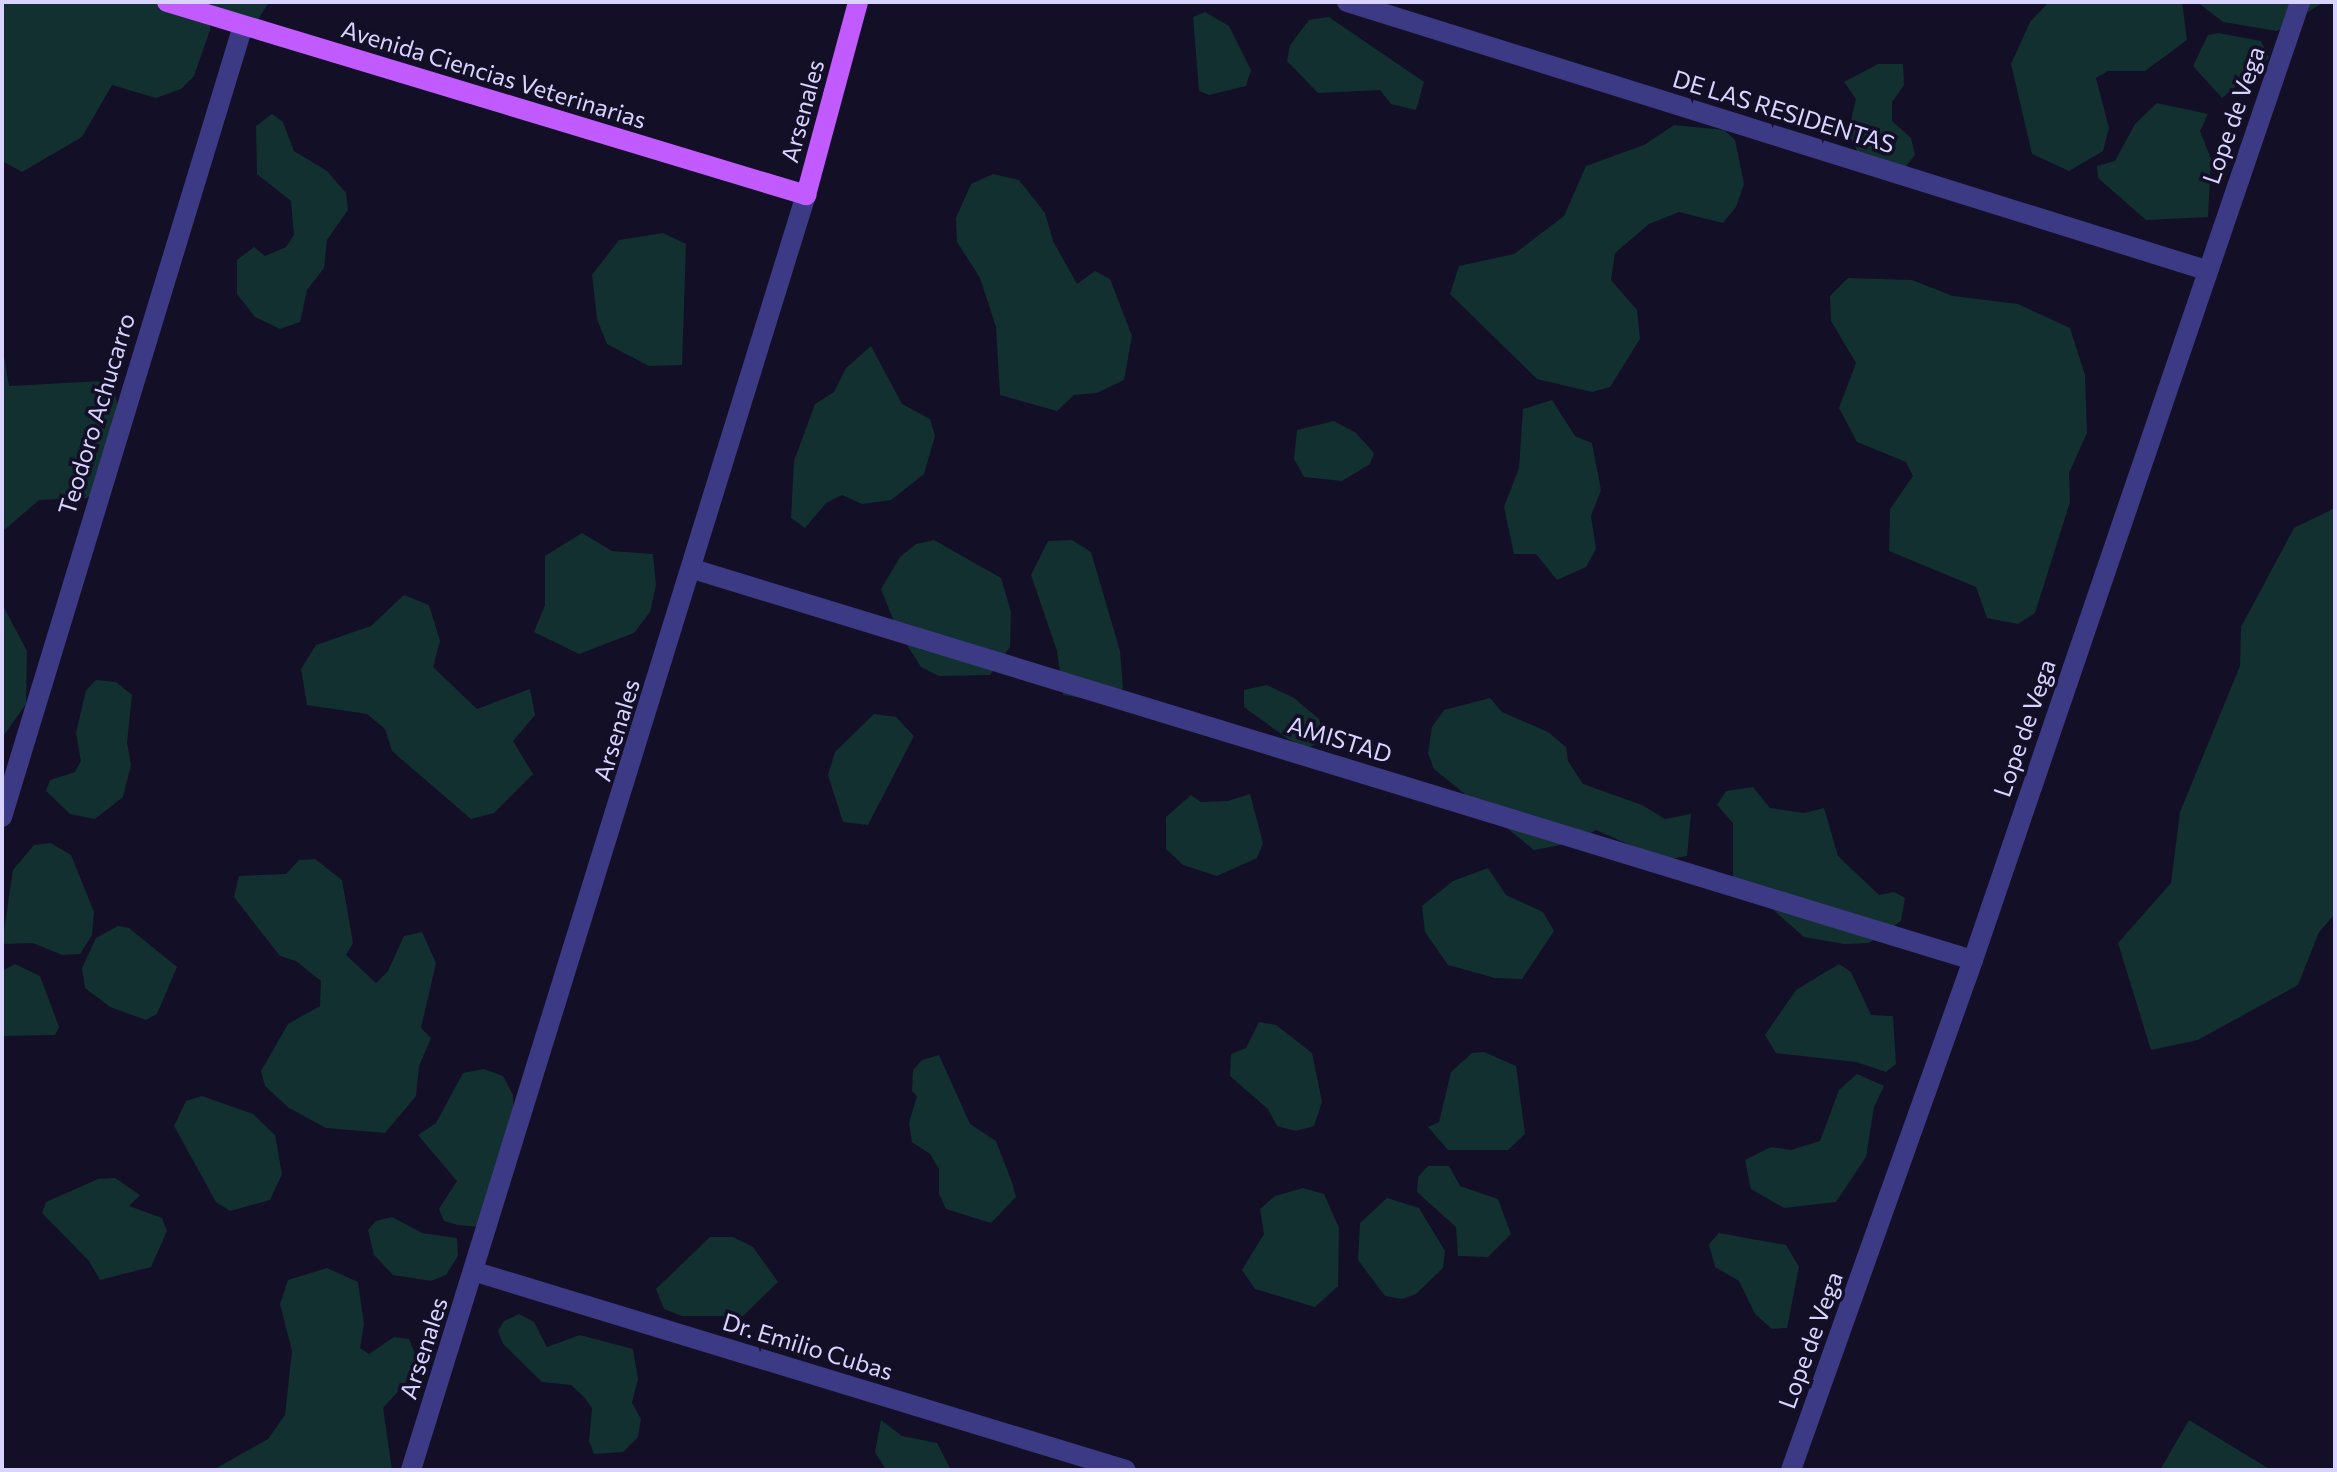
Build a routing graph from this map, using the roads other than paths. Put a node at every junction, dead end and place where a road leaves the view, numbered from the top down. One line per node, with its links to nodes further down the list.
1 (167, 2): 5 (main road, Avenida Ciencias Veterinarias)
2 (858, 2): 6 (main road, Arsenales)
3 (1347, 2): 7 (street, DE LAS RESIDENTAS)
4 (2300, 2): 7 (street, Lope de Vega)
5 (243, 26): 6 (main road, Avenida Ciencias Veterinarias); 9 (street, Teodoro Achucarro)
6 (806, 195): 8 (street, Arsenales)
7 (2206, 270): 10 (street, Lope de Vega)
8 (693, 569): 10 (street, AMISTAD); 11 (street, Arsenales)
9 (2, 817)
10 (1973, 960): 14 (street, Lope de Vega)
11 (476, 1272): 12 (street, Arsenales); 13 (street, Dr. Emilio Cubas)
12 (411, 1470)
13 (1126, 1470)
14 (1791, 1470)

